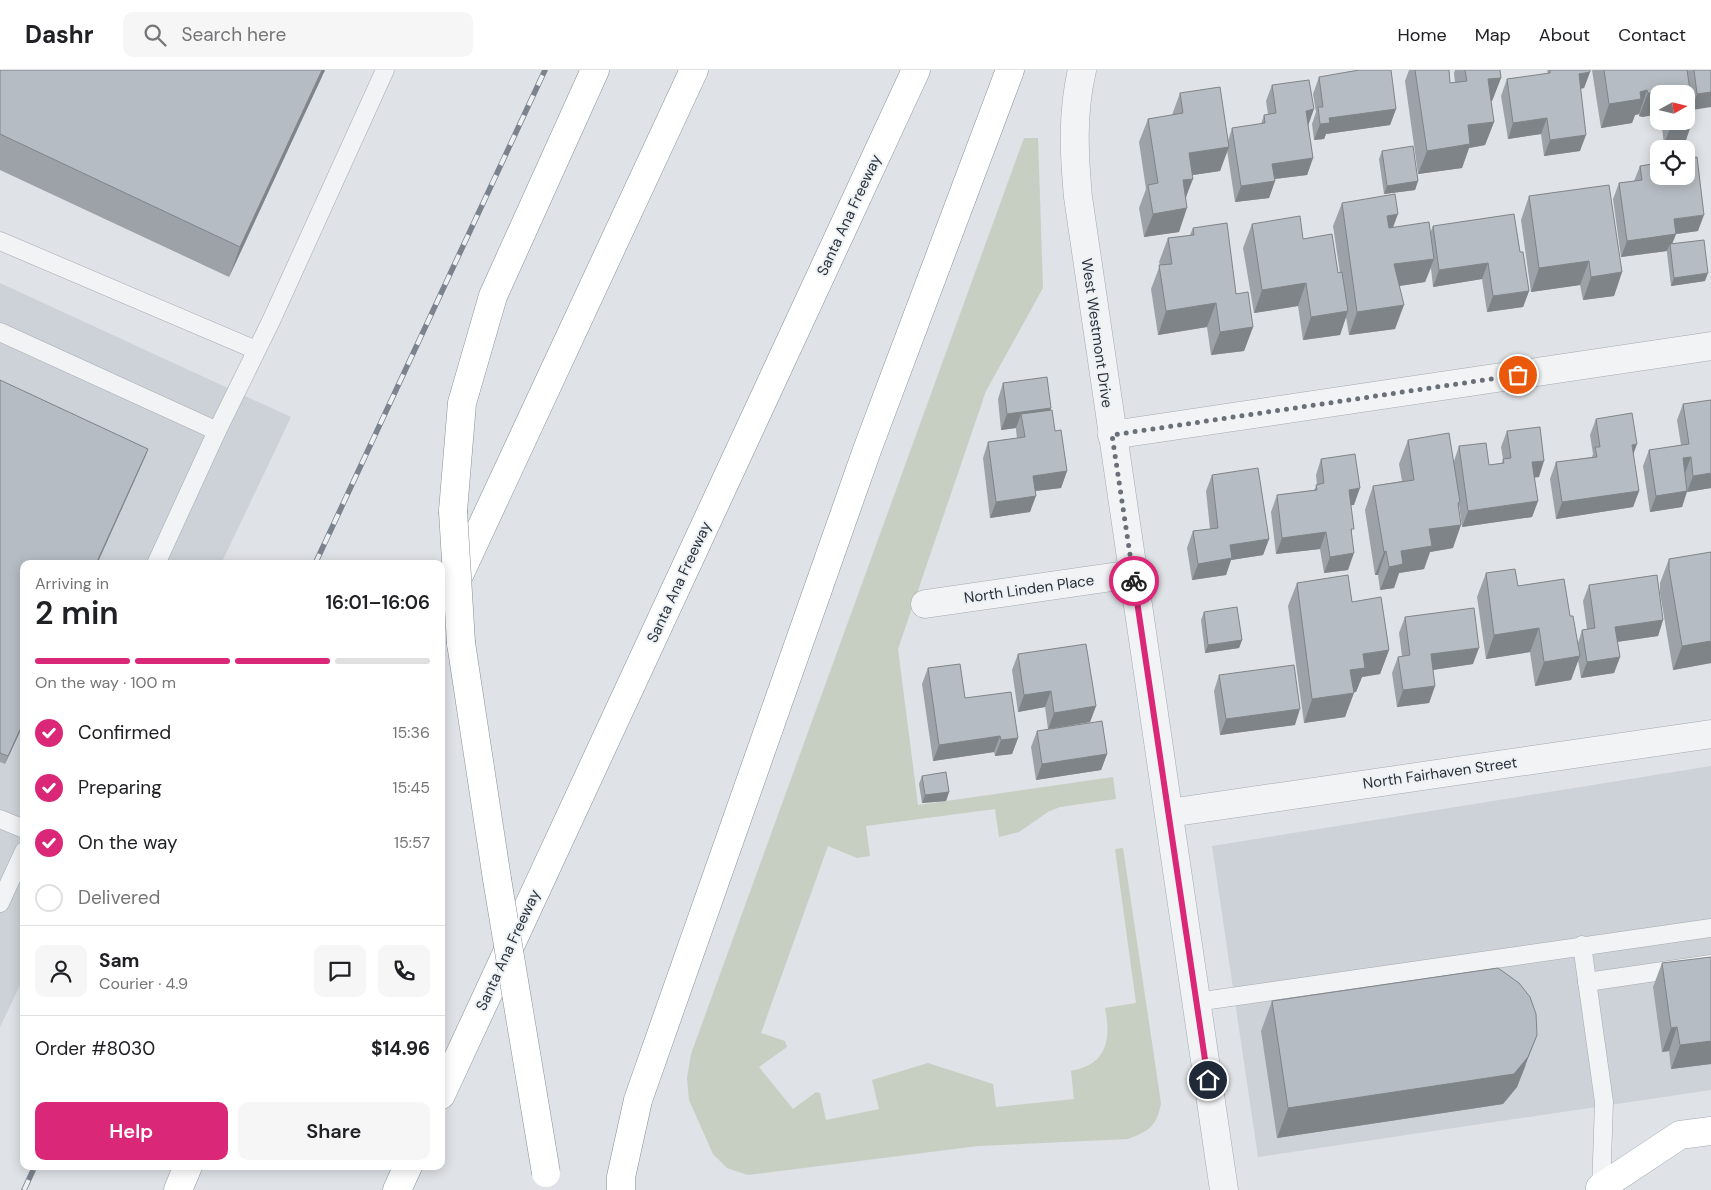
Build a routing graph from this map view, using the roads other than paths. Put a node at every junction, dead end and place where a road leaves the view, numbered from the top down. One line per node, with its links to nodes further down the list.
1 (385, 70): 10 (lane)
2 (595, 70): 32 (main road, bridge)
3 (694, 70): 16 (main road)
4 (916, 70): 28 (main road, Santa Ana Freeway)
5 (1010, 70): 36 (main road)
6 (1082, 70): 12 (street, West Westmont Drive)
7 (0, 241): 10 (lane)
8 (0, 332): 11 (lane)
9 (1711, 346): 12 (street)
10 (256, 350): 11 (lane)
11 (217, 431): 13 (lane)
12 (1112, 435): 14 (street, West Westmont Drive)
13 (158, 560)
14 (1133, 574): 15 (street, North Linden Place); 18 (street, West Westmont Drive)
15 (925, 604)
16 (445, 605)
17 (1711, 734): 18 (street, North Fairhaven Street)
18 (1169, 813): 27 (street, West Westmont Drive)
19 (0, 819): 20 (lane)
20 (20, 827)
21 (20, 860): 22 (lane)
22 (0, 903)
23 (1711, 928): 24 (lane)
24 (1582, 945): 26 (lane); 27 (lane)
25 (1711, 964): 26 (lane)
26 (1587, 982): 33 (lane)
27 (1196, 1002): 37 (street, West Westmont Drive)
28 (445, 1086)
29 (1711, 1131): 33 (main road)
30 (186, 1170): 34 (main road)
31 (406, 1170): 35 (main road)
32 (546, 1182)
33 (1600, 1189)
34 (178, 1190)
35 (397, 1190)
36 (621, 1190)
37 (1224, 1190)

